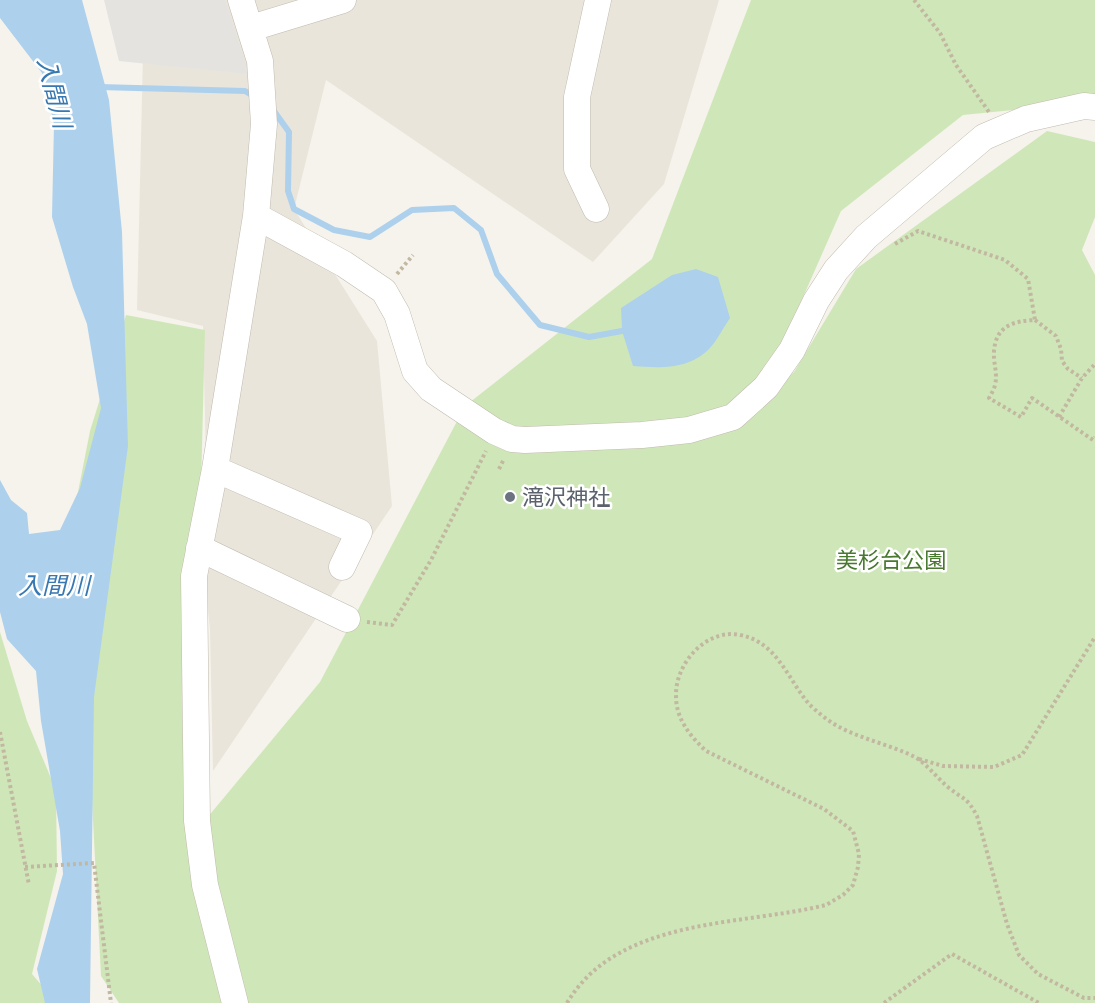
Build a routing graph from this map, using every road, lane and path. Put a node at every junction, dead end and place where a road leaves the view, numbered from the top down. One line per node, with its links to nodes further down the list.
1 (240, 0): 5 (street)
2 (598, 0): 8 (street)
3 (914, 0): 6 (path)
4 (337, 1): 5 (street)
5 (250, 28): 9 (street)
6 (985, 106)
7 (1095, 107): 9 (street)
8 (596, 209)
9 (256, 216): 17 (street)
10 (889, 247): 11 (path)
11 (1035, 320): 13 (path); 14 (path)
12 (1095, 364): 13 (path)
13 (1082, 378): 14 (path)
14 (1059, 417): 15 (path)
15 (1095, 437)
16 (484, 455): 20 (path)
17 (215, 469): 18 (street); 19 (street)
18 (199, 548): 20 (street); 28 (street)
19 (342, 567)
20 (347, 619)
21 (1095, 637): 23 (path)
22 (0, 732): 24 (path)
23 (917, 759): 26 (path); 29 (path)
24 (25, 867): 25 (path); 27 (path)
25 (29, 885)
26 (1095, 998)
27 (111, 1003)
28 (235, 1003)
29 (567, 1003)
30 (884, 1003): 31 (path)
31 (1039, 1003)

